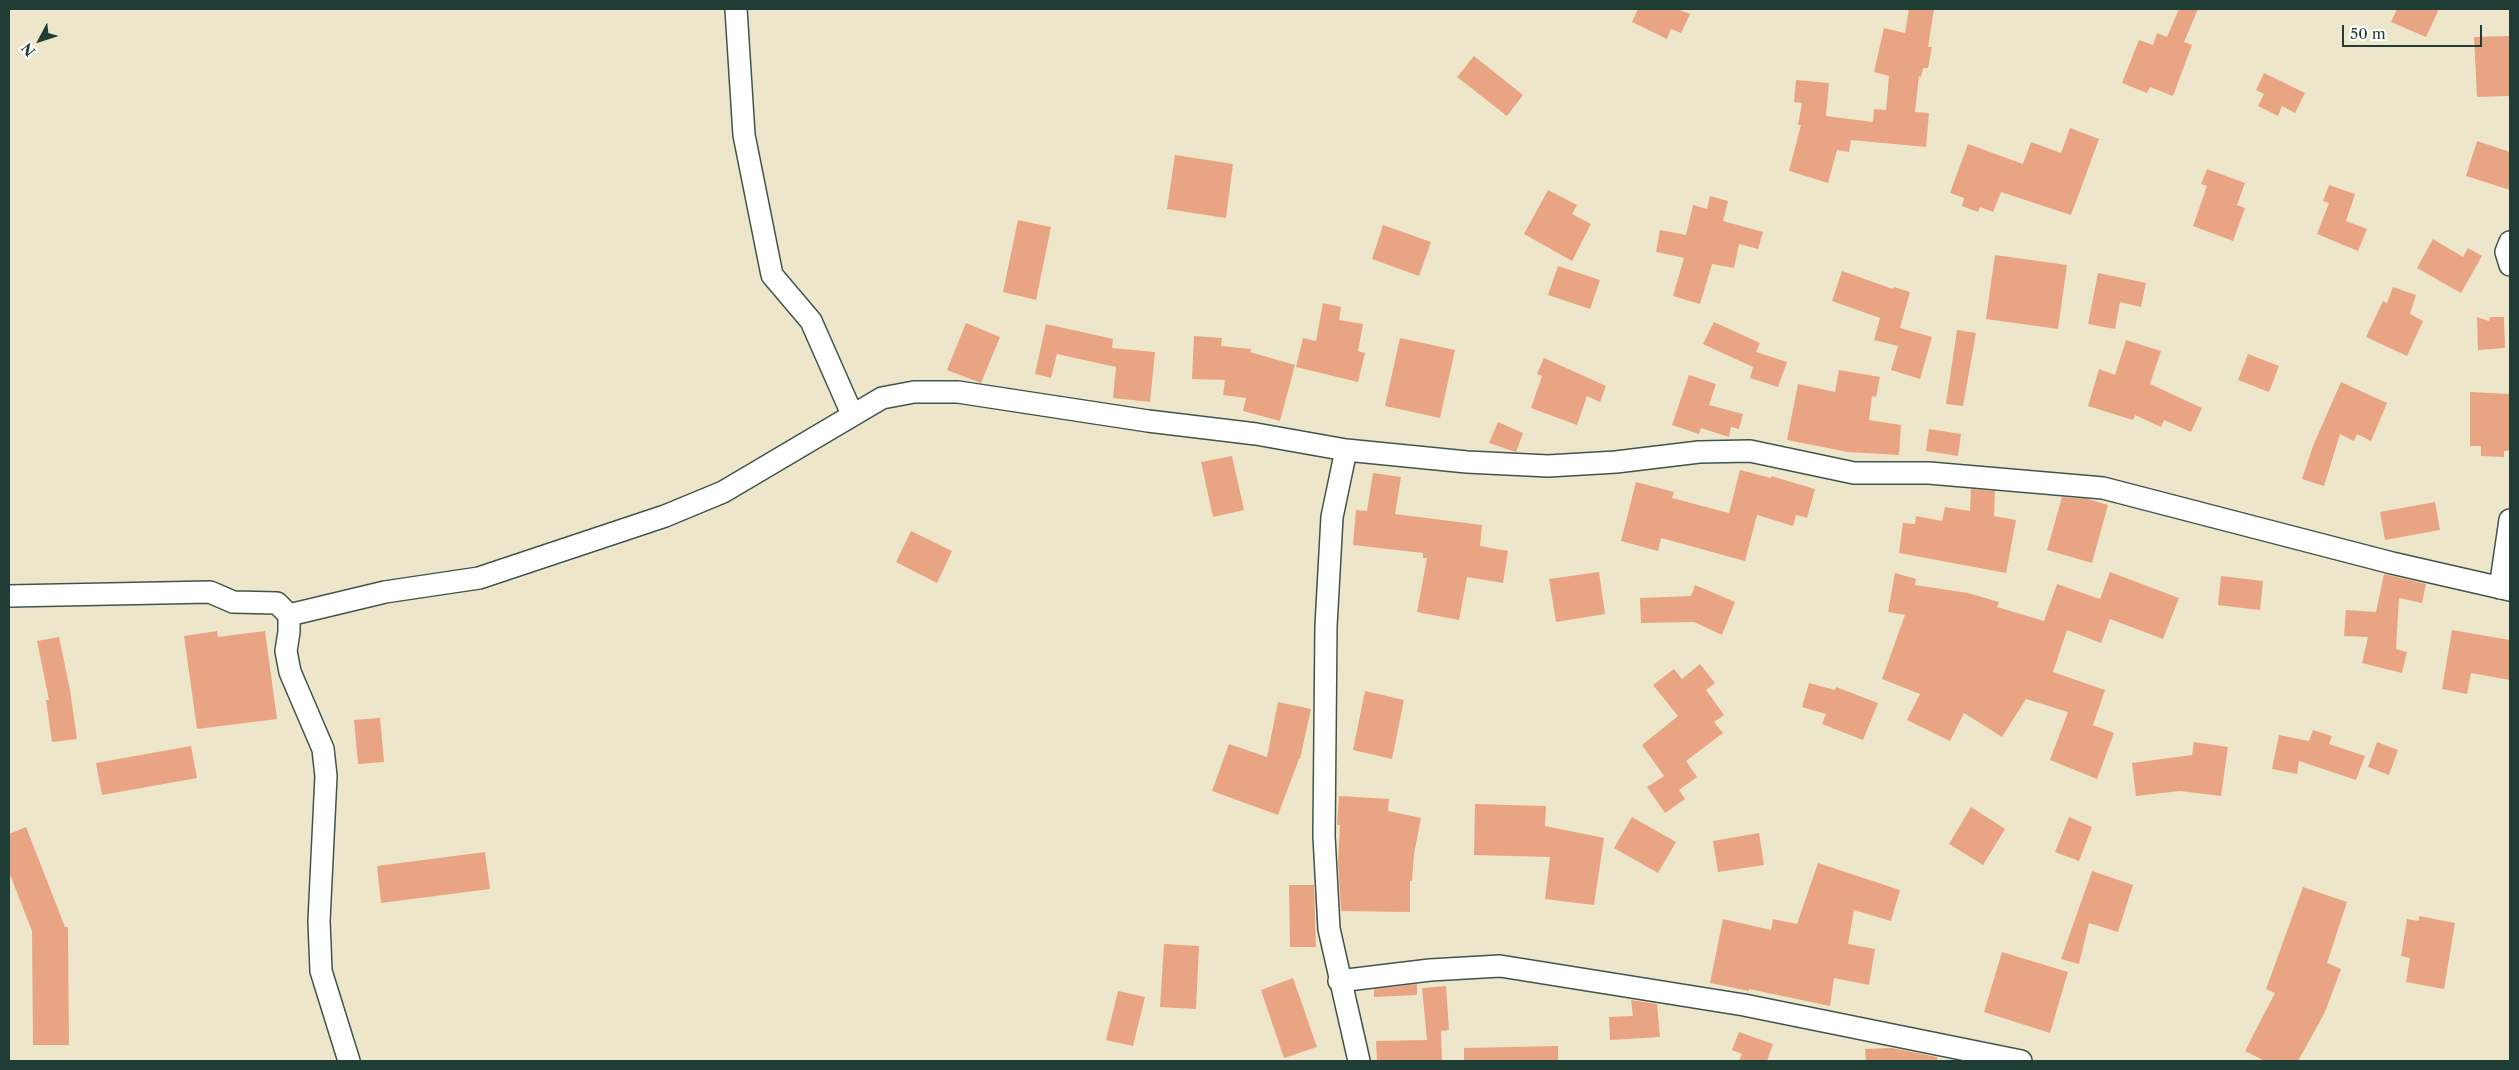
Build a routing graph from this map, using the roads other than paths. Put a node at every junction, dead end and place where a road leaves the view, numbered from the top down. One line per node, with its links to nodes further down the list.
1 (736, 9): 4 (street)
2 (2510, 242): 3 (street)
3 (2510, 265)
4 (852, 414): 5 (street); 9 (street)
5 (1346, 450): 7 (street); 10 (street)
6 (2510, 520): 7 (street)
7 (2505, 589)
8 (9, 596): 9 (street)
9 (289, 615): 11 (street)
10 (1340, 982): 12 (street); 13 (street)
11 (349, 1061)
12 (1359, 1061)
13 (2021, 1061)

